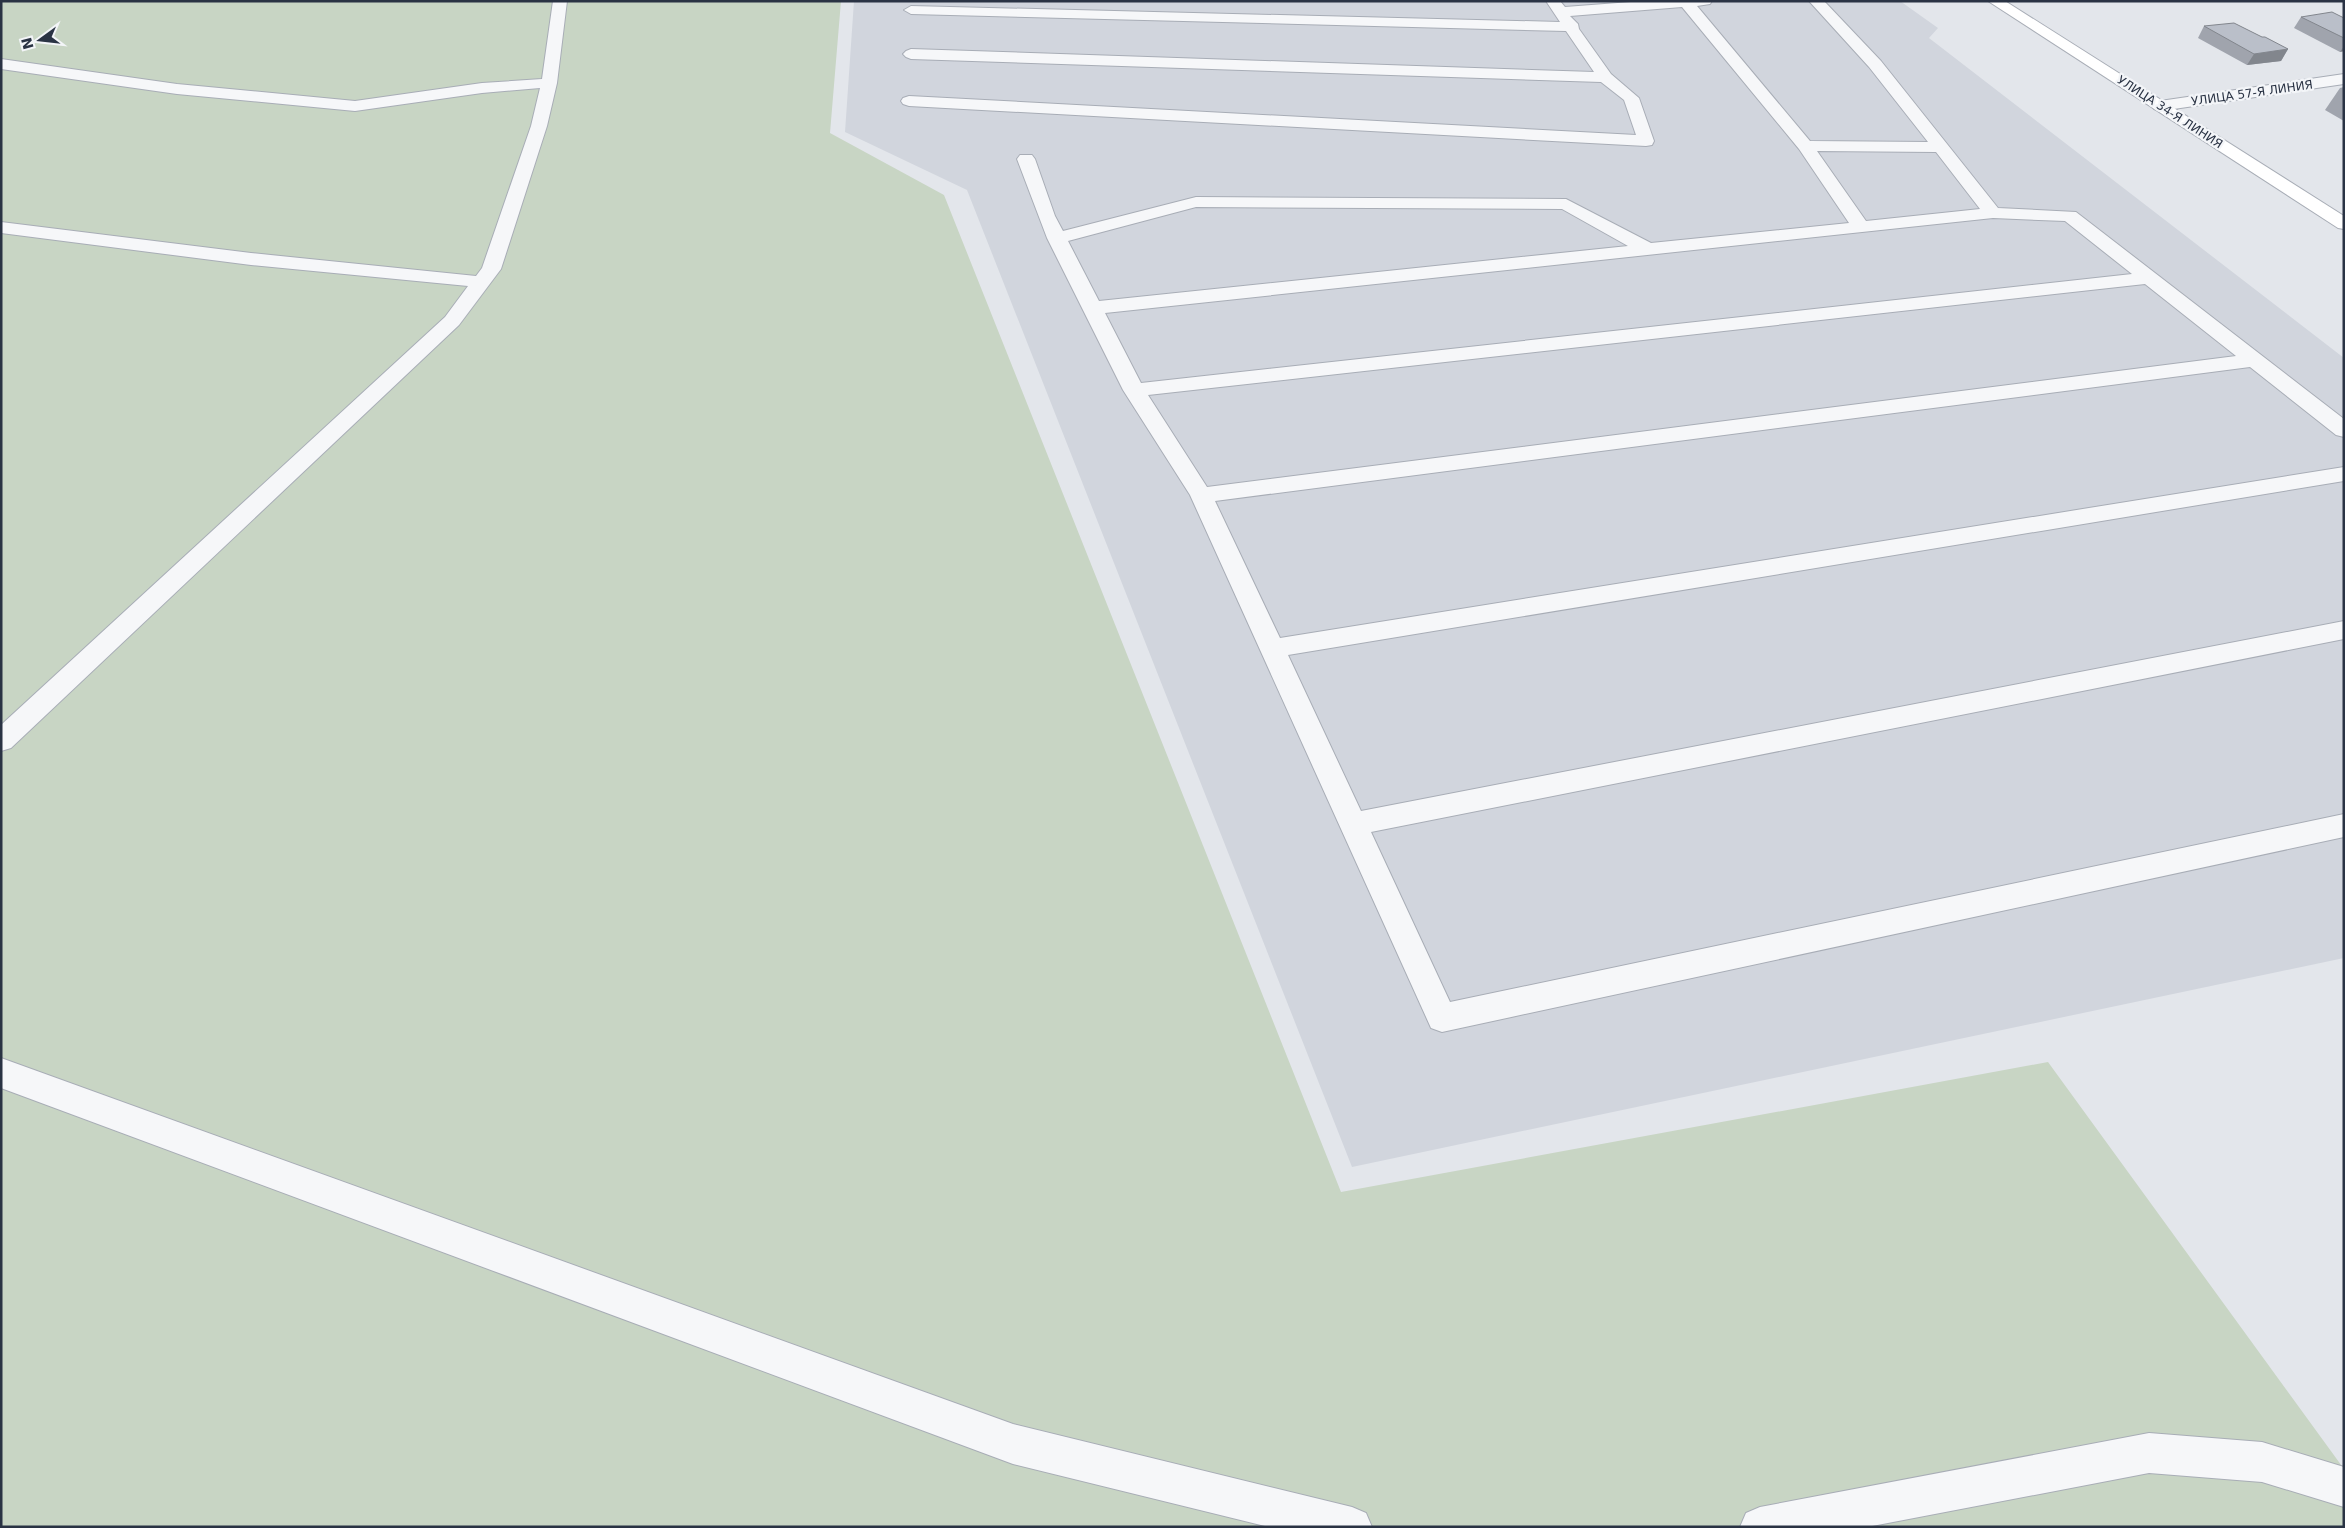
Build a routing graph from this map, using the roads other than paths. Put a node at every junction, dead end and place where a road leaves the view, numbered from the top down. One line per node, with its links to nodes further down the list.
1 (560, 1): 13 (street)
2 (1706, 1): 5 (street)
3 (1816, 1): 17 (street)
4 (1995, 1): 15 (main road, УЛИЦА 34-Я ЛИНИЯ)
5 (1686, 2): 6 (street); 16 (street)
6 (1557, 7): 8 (street)
7 (911, 10): 8 (street)
8 (1572, 27): 11 (street)
9 (911, 54): 11 (street)
10 (1, 64): 13 (street)
11 (1605, 77): 14 (street)
12 (2344, 79): 15 (street, УЛИЦА 57-Я ЛИНИЯ)
13 (549, 83): 26 (street)
14 (909, 101)
15 (2160, 106): 20 (main road, УЛИЦА 34-Я ЛИНИЯ)
16 (1805, 146): 17 (street); 22 (street)
17 (1941, 147): 19 (street)
18 (1026, 159): 23 (street)
19 (1993, 213): 22 (street); 25 (street)
20 (2344, 224)
21 (1, 226): 26 (street)
22 (1860, 226): 24 (street)
23 (1056, 238): 24 (street); 27 (street)
24 (1647, 249): 27 (street)
25 (2148, 278): 28 (street); 29 (street)
26 (481, 282): 35 (street)
27 (1092, 308): 29 (street)
28 (2254, 360): 30 (street); 32 (street)
29 (1134, 390): 32 (street)
30 (2344, 430)
31 (2344, 474): 34 (street)
32 (1201, 495): 34 (street)
33 (2344, 630): 36 (street)
34 (1272, 649): 36 (street)
35 (1, 741)
36 (1353, 824): 37 (street)
37 (2344, 825)
38 (1, 1073): 40 (street)
39 (2344, 1487): 41 (street)
40 (1352, 1527)
41 (1760, 1527)

